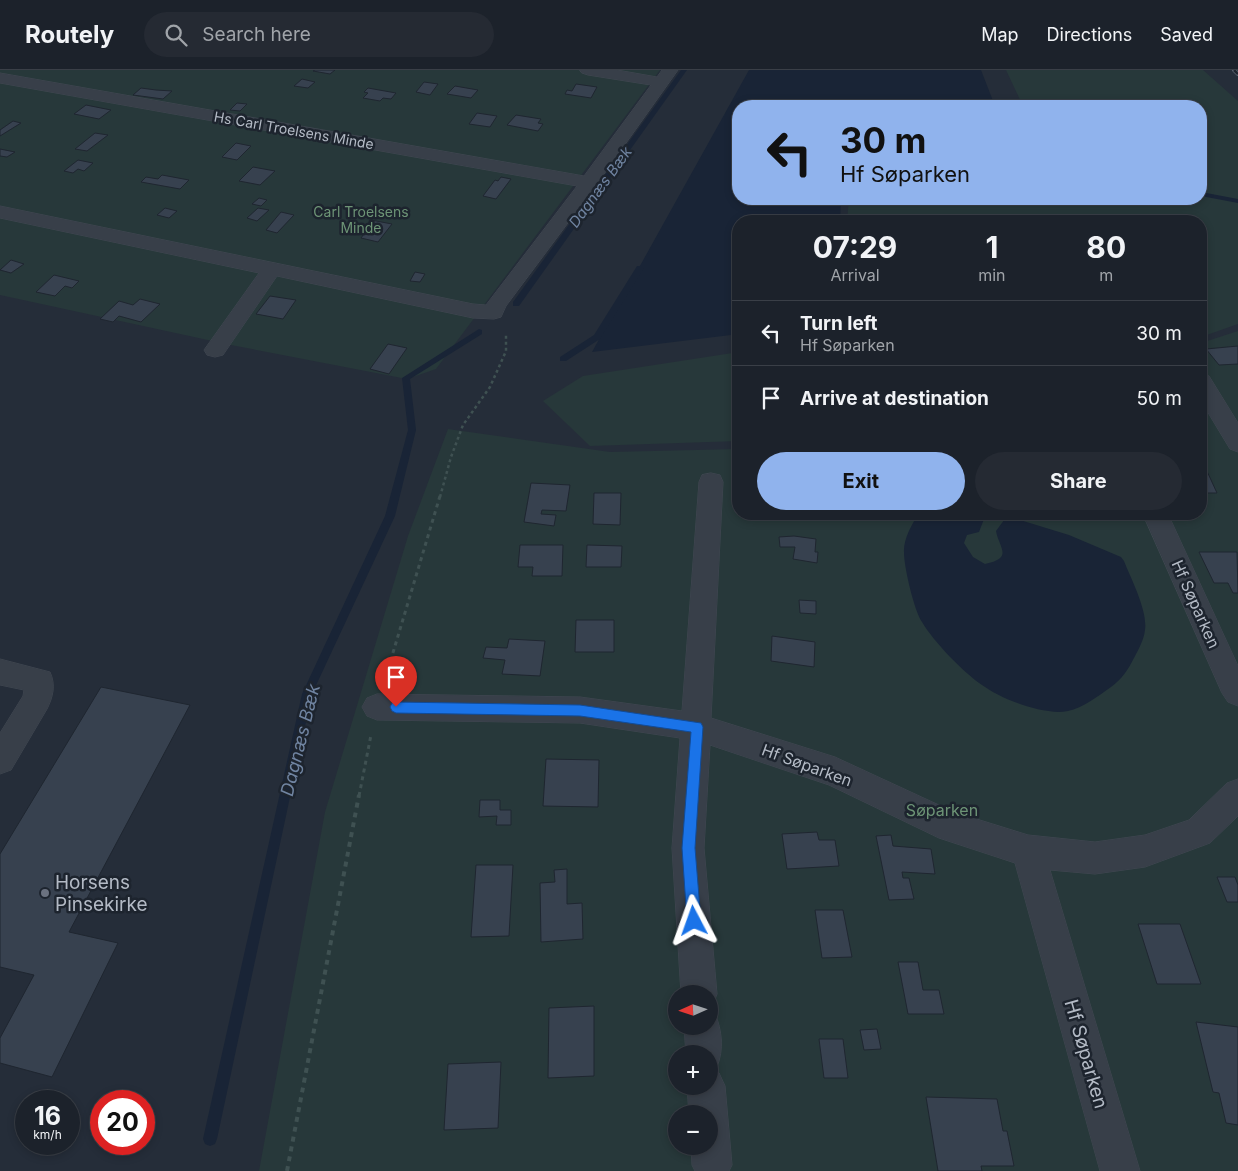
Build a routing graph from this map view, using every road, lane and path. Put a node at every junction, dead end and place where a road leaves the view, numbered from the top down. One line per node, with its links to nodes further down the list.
1 (588, 70): 2 (lane)
2 (665, 76): 4 (lane)
3 (0, 78): 4 (lane, Hs Carl Troelsens Minde)
4 (588, 184): 6 (lane)
5 (0, 212): 6 (lane)
6 (272, 269): 7 (lane)
7 (215, 350)
8 (1207, 392): 9 (lane)
9 (1238, 443)
10 (711, 482): 15 (lane)
11 (1158, 520): 13 (lane, Hf Søparken)
12 (0, 672): 16 (lane)
13 (1238, 693)
14 (377, 707): 15 (lane, Hf Søparken)
15 (697, 727): 18 (lane, Hf Søparken); 19 (lane)
16 (0, 760)
17 (1238, 794): 18 (lane, Hf Søparken)
18 (1028, 851): 22 (lane, Hf Søparken)
19 (698, 985)
20 (711, 1155): 21 (lane)
21 (712, 1165)
22 (1120, 1171)

